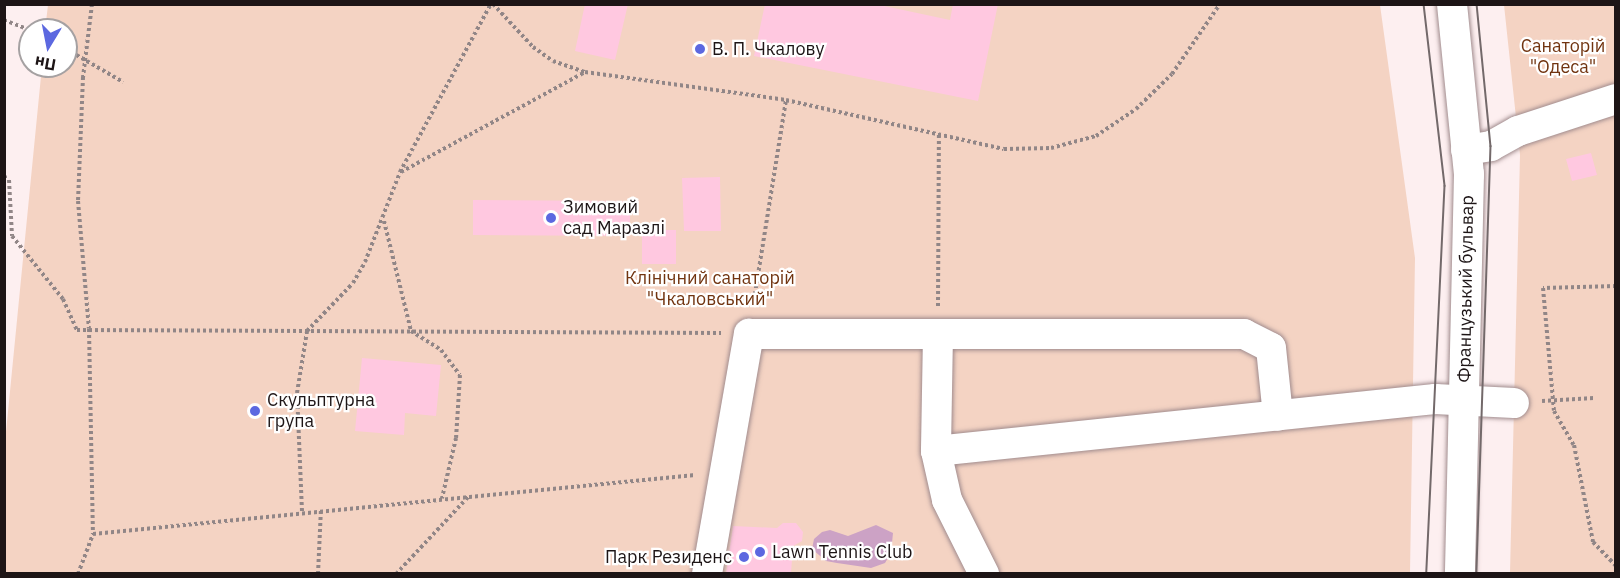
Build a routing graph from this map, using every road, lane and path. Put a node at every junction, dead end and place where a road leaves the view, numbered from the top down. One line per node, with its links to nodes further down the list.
1 (93, 4): 6 (path)
2 (492, 4): 7 (path); 13 (path)
3 (1220, 4): 11 (path)
4 (1452, 4): 12 (street, Французький бульвар)
5 (78, 55): 6 (path)
6 (86, 59): 8 (path); 17 (path)
7 (585, 72): 10 (path); 13 (path)
8 (123, 81)
9 (1616, 99): 12 (street)
10 (786, 100): 11 (path); 20 (path)
11 (939, 132): 21 (path)
12 (1466, 150): 23 (street, Французький бульвар)
13 (400, 172): 15 (path)
14 (4, 176): 17 (path)
15 (384, 219): 18 (path); 19 (path)
16 (1616, 286): 24 (path)
17 (89, 329): 18 (path); 33 (path)
18 (307, 331): 19 (path); 32 (path)
19 (411, 331): 20 (path); 30 (path)
20 (748, 334): 21 (street); 28 (street)
21 (938, 334): 26 (street); 27 (street)
22 (1594, 398): 24 (path)
23 (1463, 399): 25 (street); 26 (street); 40 (street, Французький бульвар)
24 (1553, 400): 25 (path); 34 (path)
25 (1514, 402)
26 (1278, 416): 27 (street)
27 (936, 451): 39 (street)
28 (726, 472): 29 (path); 38 (street)
29 (469, 496): 30 (path); 37 (path)
30 (442, 498): 31 (path)
31 (321, 509): 32 (path); 36 (path)
32 (303, 511): 33 (path)
33 (93, 534): 35 (path)
34 (1616, 566)
35 (78, 573)
36 (318, 573)
37 (396, 573)
38 (707, 573)
39 (984, 573)
40 (1460, 573)

